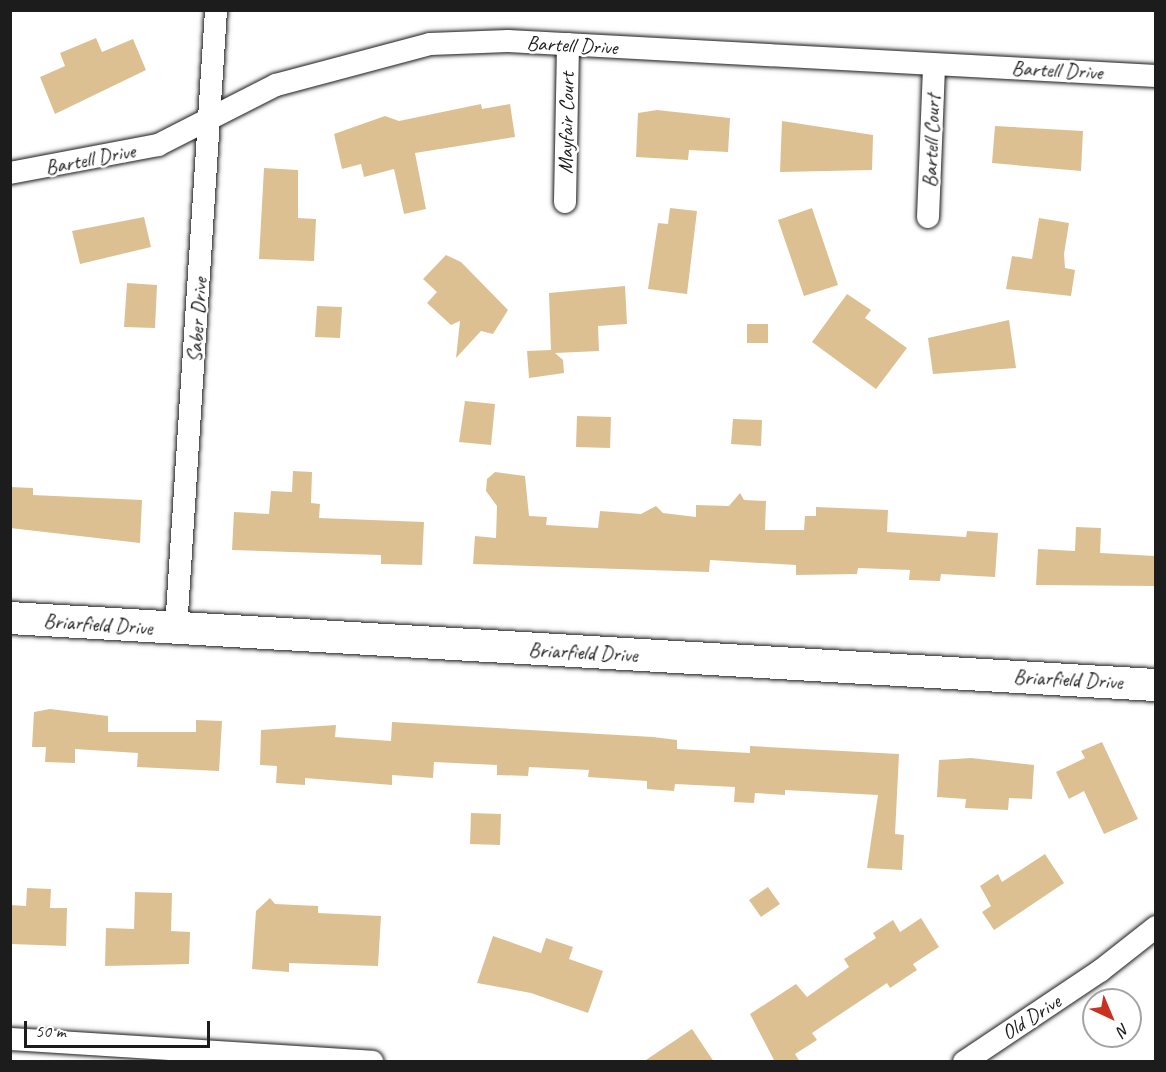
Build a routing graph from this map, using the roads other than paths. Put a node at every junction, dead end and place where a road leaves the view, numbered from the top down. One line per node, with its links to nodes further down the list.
1 (216, 10): 5 (street, Saber Drive)
2 (568, 44): 3 (street, Bartell Drive); 5 (street, Bartell Drive); 7 (street, Mayfair Court)
3 (934, 66): 4 (street, Bartell Drive); 8 (street, Bartell Court)
4 (1155, 76)
5 (211, 118): 6 (street, Bartell Drive); 10 (street, Saber Drive)
6 (10, 173)
7 (565, 202)
8 (928, 217)
9 (10, 618): 10 (street, Briarfield Drive)
10 (176, 629): 11 (street, Briarfield Drive)
11 (1155, 685)
12 (1155, 927): 15 (street, Old Drive)
13 (10, 1039): 14 (street)
14 (372, 1062)
15 (963, 1062)

